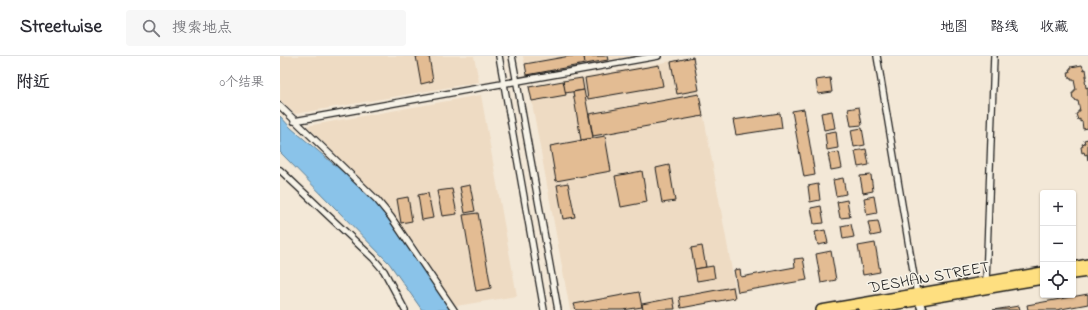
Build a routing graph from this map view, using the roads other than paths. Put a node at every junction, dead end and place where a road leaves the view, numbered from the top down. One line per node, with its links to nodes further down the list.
1 (499, 56): 7 (street)
2 (512, 56): 6 (street)
3 (658, 56): 6 (street)
4 (877, 56): 18 (street)
5 (994, 56): 17 (street)
6 (516, 81): 7 (street); 22 (street)
7 (504, 83): 9 (street); 21 (street)
8 (280, 106): 9 (street)
9 (294, 121): 20 (street)
10 (280, 170): 19 (street)
11 (1088, 264): 12 (main road)
12 (1076, 266)
13 (1088, 272): 15 (main road)
14 (1040, 273): 17 (main road, DESHAN STREET)
15 (1076, 274)
16 (1040, 279): 18 (main road, DESHAN STREET)
17 (986, 282): 18 (main road, DESHAN STREET)
18 (918, 297): 23 (main road, DESHAN STREET); 24 (main road, DESHAN STREET); 25 (street)
19 (405, 310)
20 (454, 310)
21 (544, 310)
22 (558, 310)
23 (821, 310)
24 (863, 310)
25 (922, 310)

